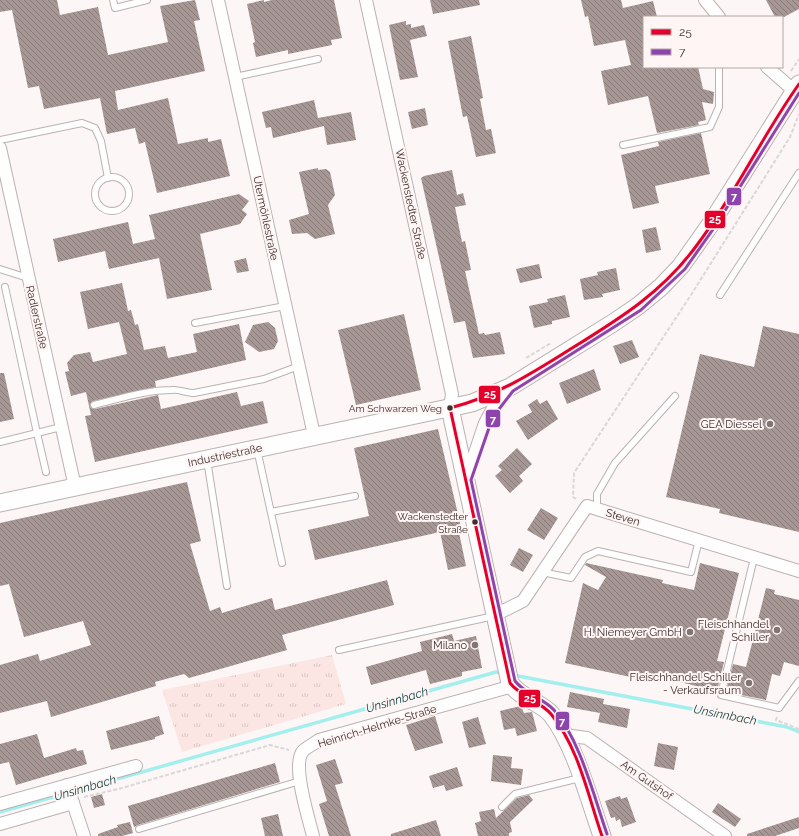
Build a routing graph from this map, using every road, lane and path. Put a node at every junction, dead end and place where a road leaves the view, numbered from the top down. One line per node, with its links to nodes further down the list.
1 (113, 0): 2 (lane)
2 (147, 0)
3 (218, 0): 10 (street, Utermöhlestraße)
4 (366, 0): 28 (street, Wackenstedter Straße)
5 (705, 0): 6 (street)
6 (718, 16)
7 (318, 59): 10 (lane)
8 (719, 68): 14 (lane)
9 (768, 68): 11 (street)
10 (235, 77): 22 (street, Utermöhlestraße)
11 (797, 89): 25 (street)
12 (799, 114): 39 (path)
13 (0, 140): 17 (lane)
14 (623, 144)
15 (0, 148): 19 (street, Radlerstraße)
16 (799, 173): 21 (lane)
17 (108, 178): 17 (lane)
18 (0, 269): 19 (lane)
19 (28, 278): 29 (street, Radlerstraße)
20 (5, 287): 30 (lane)
21 (720, 295)
22 (285, 306): 23 (lane); 24 (street, Utermöhlestraße)
23 (195, 323)
24 (299, 366): 27 (lane); 31 (street, Utermöhlestraße)
25 (510, 387): 28 (street); 36 (street)
26 (675, 396): 41 (lane)
27 (94, 405)
28 (450, 408): 31 (street, Industriestraße); 36 (street)
29 (61, 428): 30 (lane); 37 (street, Radlerstraße)
30 (37, 433): 32 (lane); 35 (lane)
31 (314, 435): 33 (street, Industriestraße)
32 (0, 442)
33 (257, 448): 34 (street, Industriestraße); 42 (lane)
34 (207, 458): 37 (street, Industriestraße); 48 (lane)
35 (46, 472)
36 (466, 480): 49 (street)
37 (75, 487): 40 (street, Industriestraße)
38 (355, 496): 42 (lane)
39 (573, 497)
40 (0, 503)
41 (597, 509): 43 (street, Steven); 47 (street, Steven)
42 (271, 512): 45 (lane)
43 (699, 540): 44 (street, Steven); 47 (lane)
44 (754, 558): 46 (street, Steven); 53 (lane)
45 (282, 563)
46 (799, 571)
47 (542, 572): 49 (street, Steven)
48 (227, 586)
49 (495, 615): 50 (lane); 51 (street)
50 (339, 650)
51 (510, 679): 55 (street); 56 (street, Heinrich-Helmke-Straße)
52 (799, 681): 53 (lane)
53 (779, 708): 54 (path)
54 (799, 729)
55 (564, 734): 58 (street); 68 (street, Am Gutshof)
56 (303, 751): 59 (street); 60 (path)
57 (136, 766): 60 (street)
58 (582, 778): 62 (lane); 67 (street)
59 (300, 781): 64 (lane); 66 (street)
60 (70, 795): 61 (street); 63 (street); 65 (street)
61 (0, 804)
62 (502, 807)
63 (0, 824)
64 (139, 829)
65 (84, 836)
66 (313, 836)
67 (602, 836)
68 (725, 836)

